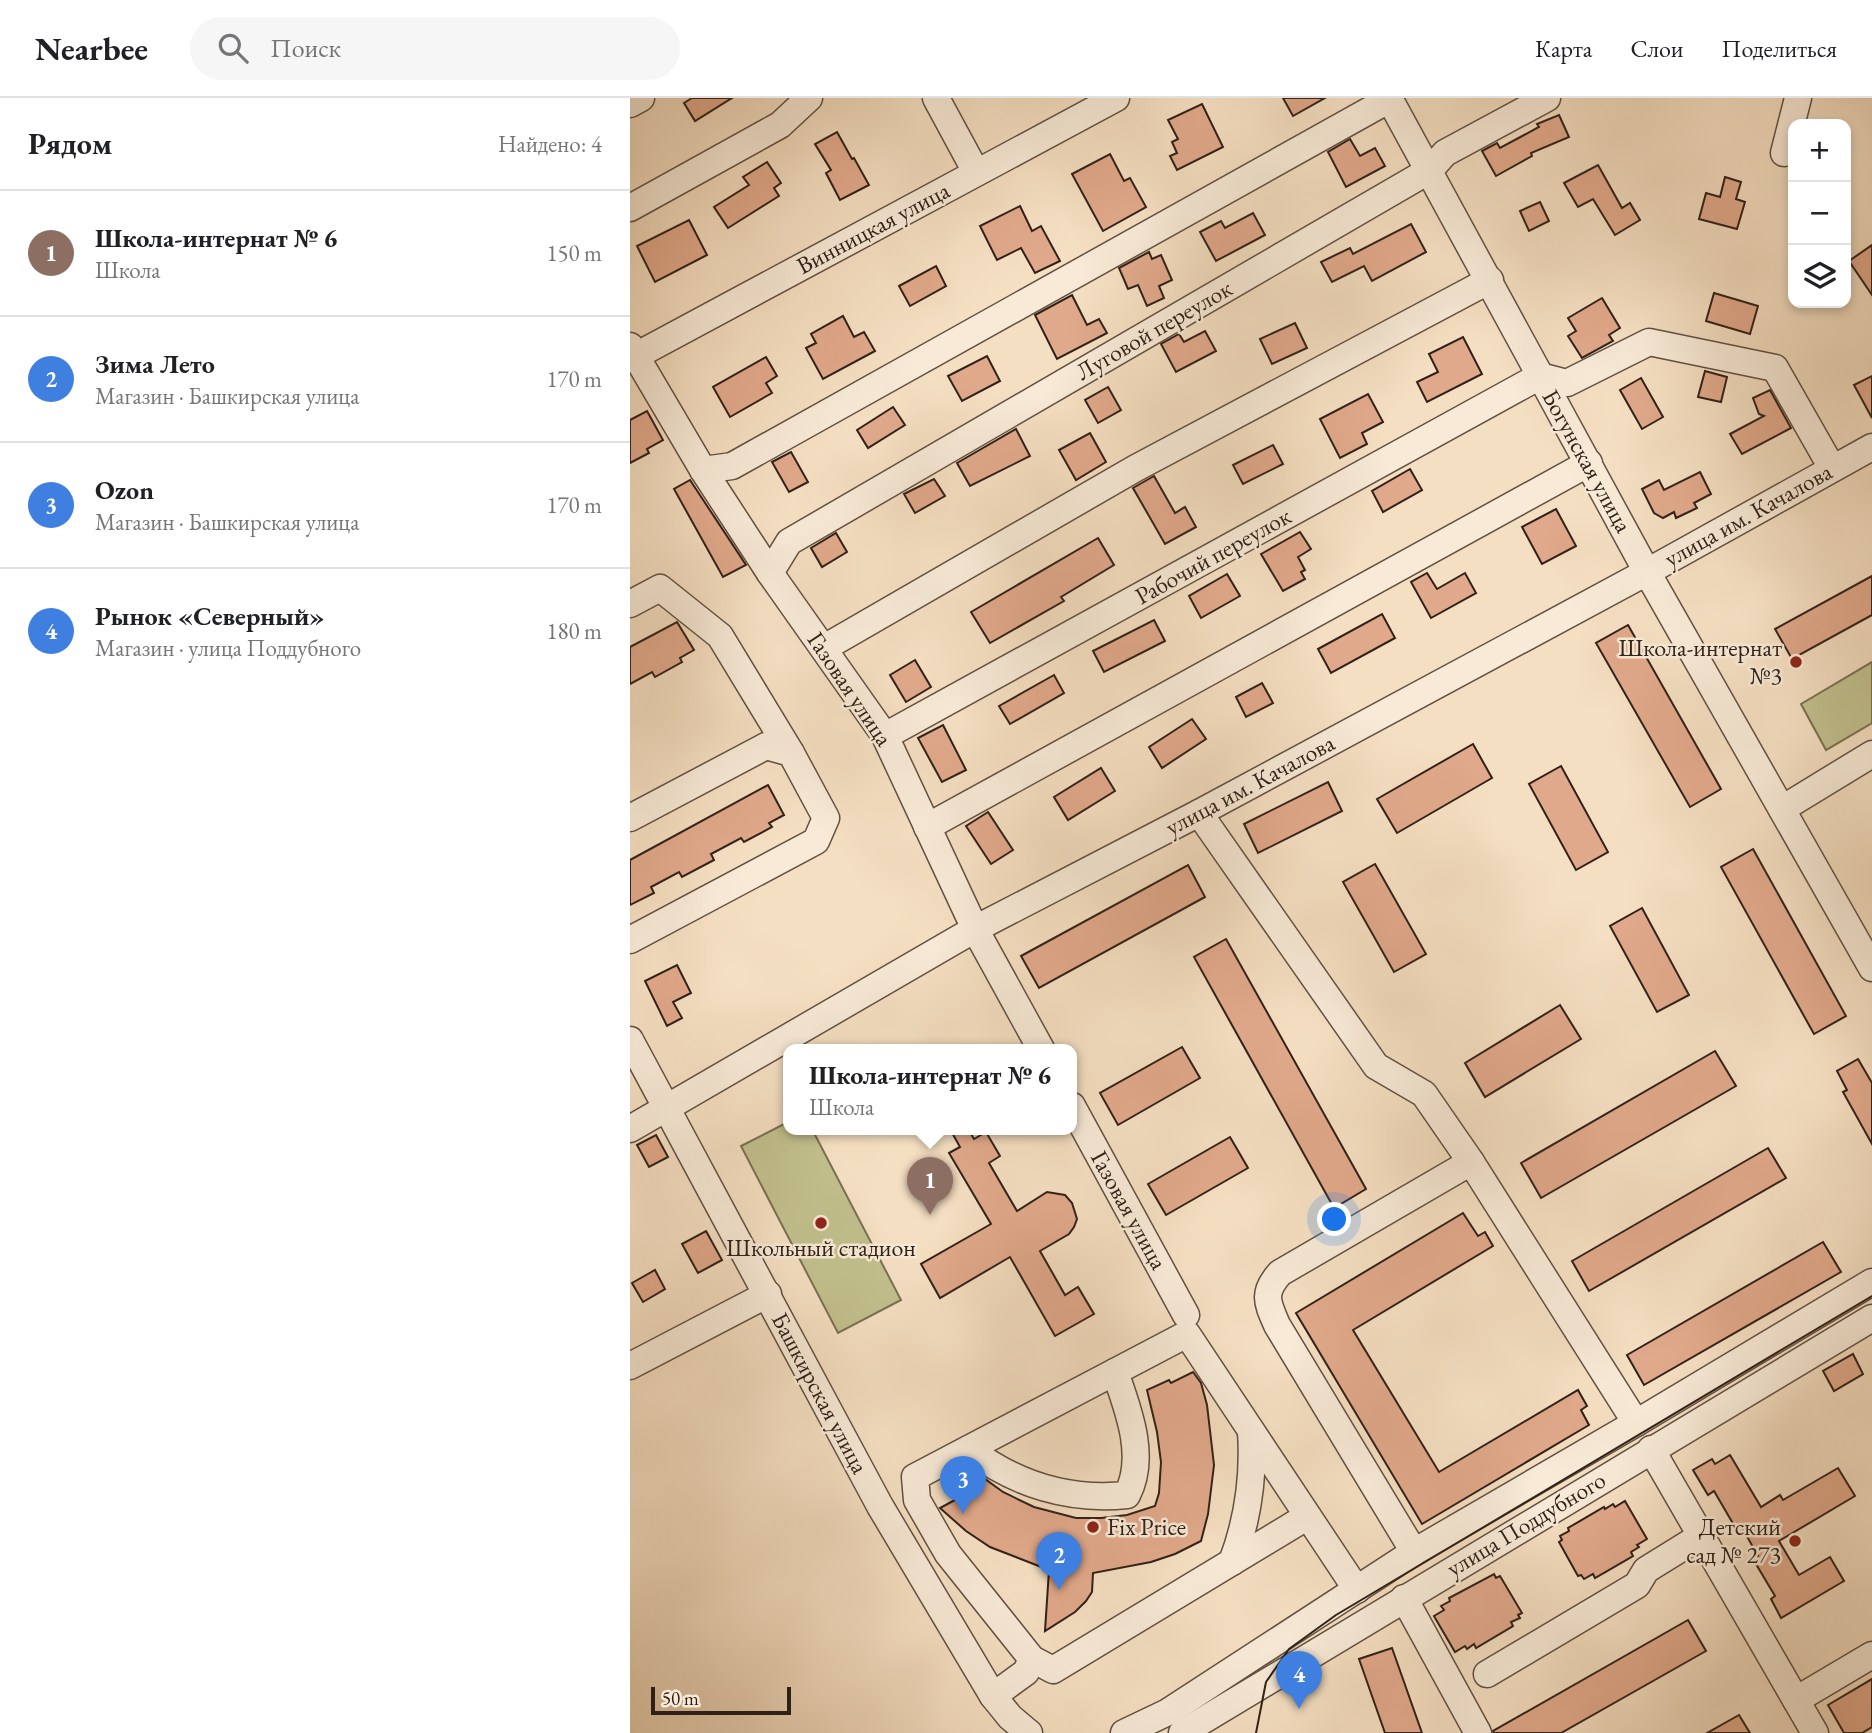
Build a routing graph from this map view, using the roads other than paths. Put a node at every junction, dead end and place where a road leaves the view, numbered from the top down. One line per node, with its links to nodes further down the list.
1 (641, 98): 8 (street)
2 (809, 98): 12 (street)
3 (936, 98): 11 (street)
4 (1115, 98): 11 (street, Винницкая улица)
5 (1547, 98): 10 (street, Луговой переулок)
6 (1798, 98): 9 (street)
7 (1390, 99): 10 (street, Богунская улица); 19 (street)
8 (630, 104)
9 (1784, 153)
10 (1430, 170): 13 (street, Богунская улица); 21 (street, Луговой переулок)
11 (976, 172): 14 (street, Винницкая улица)
12 (630, 208)
13 (1490, 280): 15 (street, Богунская улица); 23 (street)
14 (632, 354): 19 (street, Газовая улица)
15 (1540, 376): 17 (street, Богунская улица); 18 (street); 24 (street, Рабочий переулок)
16 (1872, 447): 18 (street, улица им. Качалова)
17 (1589, 463): 20 (street, Богунская улица); 30 (street)
18 (1832, 468): 20 (street, улица им. Качалова)
19 (704, 470): 21 (street, Газовая улица)
20 (1647, 572): 27 (street, Богунская улица); 28 (street, улица им. Качалова)
21 (770, 573): 23 (street, Газовая улица)
22 (630, 604): 25 (street)
23 (824, 648): 24 (street, Газовая улица)
24 (885, 736): 30 (street, Газовая улица)
25 (791, 752): 29 (street); 32 (street)
26 (1872, 754): 27 (street)
27 (1782, 808): 33 (street, Богунская улица)
28 (1199, 813): 31 (street, улица им. Качалова); 39 (street)
29 (630, 818)
30 (927, 827): 31 (street, Газовая улица)
31 (975, 929): 35 (street, Газовая улица); 36 (street, улица им. Качалова)
32 (630, 940)
33 (1872, 968)
34 (630, 1040): 36 (street, Башкирская улица)
35 (1038, 1044)
36 (667, 1108): 38 (street, улица им. Качалова); 41 (street, Башкирская улица)
37 (1077, 1115): 42 (street, Газовая улица)
38 (630, 1129)
39 (1471, 1162): 46 (street); 52 (street)
40 (1872, 1282): 46 (street, улица Поддубного)
41 (768, 1294): 44 (street); 59 (street, Башкирская улица)
42 (1186, 1315)
43 (1872, 1318): 49 (street, улица Поддубного)
44 (630, 1366)
45 (1115, 1372): 47 (street); 48 (street); 48 (street)
46 (1636, 1423): 52 (street, улица Поддубного)
47 (1251, 1431): 50 (street); 53 (street)
48 (969, 1449): 57 (street)
49 (1651, 1449): 51 (street); 55 (street, улица Поддубного)
50 (1308, 1516): 53 (street); 54 (street)
51 (1701, 1536): 58 (street); 60 (street)
52 (1414, 1552): 54 (street, улица Поддубного)
53 (1232, 1562): 57 (street)
54 (1357, 1590): 61 (street, улица Поддубного)
55 (1404, 1598): 61 (street, улица Поддубного); 64 (street)
56 (1872, 1655): 60 (street)
57 (1032, 1659): 59 (street)
58 (1487, 1674)
59 (993, 1696): 62 (street, Башкирская улица)
60 (1796, 1700): 65 (street)
61 (1176, 1726): 63 (street)
62 (1028, 1733)
63 (1124, 1733)
64 (1478, 1733)
65 (1815, 1733)

